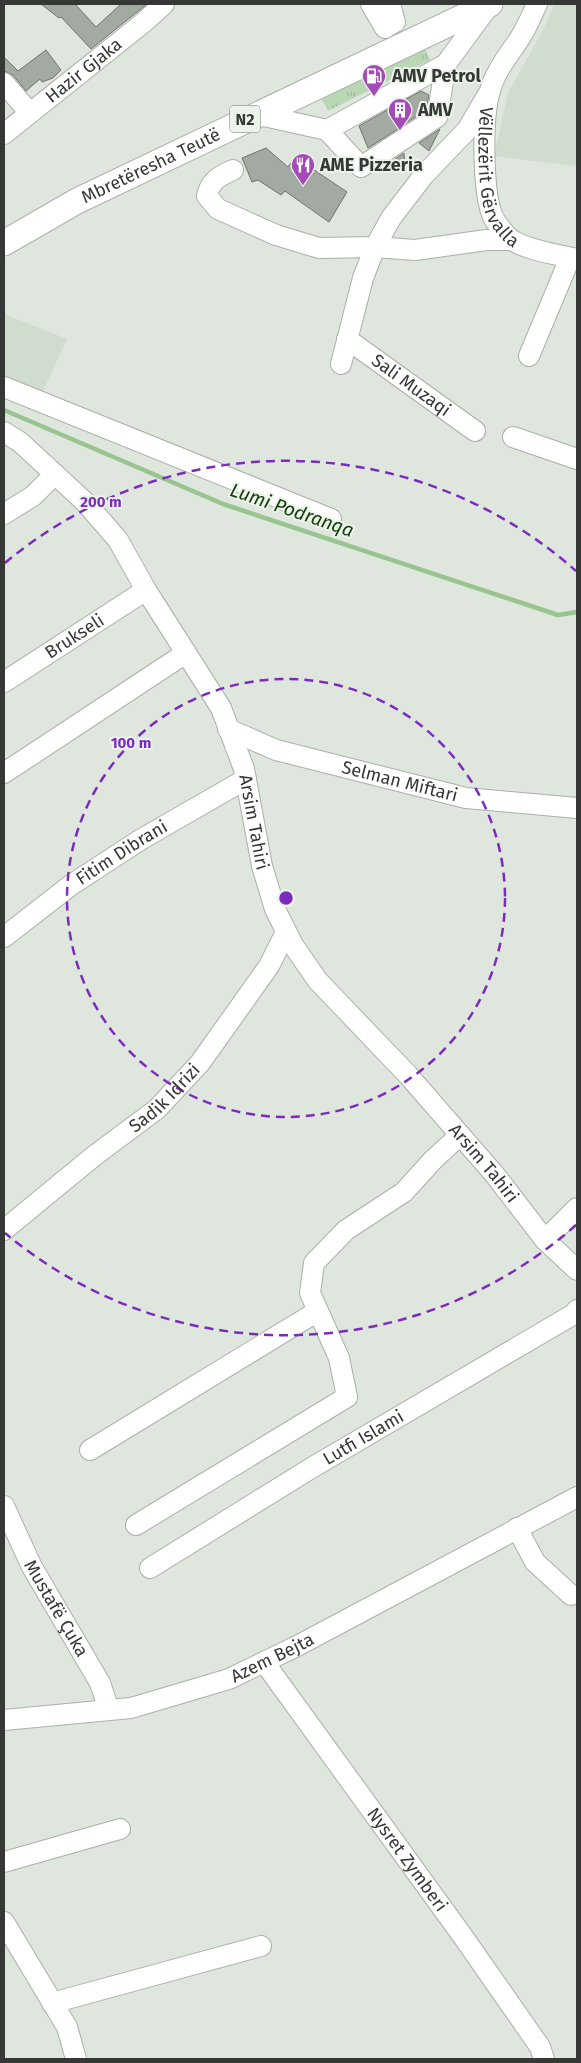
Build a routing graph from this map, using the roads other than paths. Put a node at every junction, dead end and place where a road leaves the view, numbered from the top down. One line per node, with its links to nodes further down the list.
1 (371, 4): 6 (street)
2 (385, 4): 6 (street)
3 (490, 4): 6 (main road, Mbretëresha Teutë / N2); 7 (street)
4 (537, 4): 9 (street, Vëllezërit Gërvalla)
5 (159, 5): 10 (street, Hazir Gjaka)
6 (397, 23): 11 (main road, Mbretëresha Teutë / N2)
7 (446, 64): 12 (street); 12 (street)
8 (4, 83): 10 (street)
9 (490, 91): 15 (street, Vëllezërit Gërvalla); 17 (street, Sali Muzaqi)
10 (29, 112): 13 (street, Hazir Gjaka)
11 (256, 114): 12 (street); 16 (main road, Mbretëresha Teutë / N2)
12 (327, 130)
13 (4, 134)
14 (233, 170): 17 (street)
15 (511, 240): 17 (street); 18 (street, Vëllezërit Gërvalla)
16 (4, 243)
17 (375, 247): 19 (street, Sali Muzaqi)
18 (574, 259): 20 (street, Vëllezërit Gërvalla)
19 (347, 339): 21 (street, Sali Muzaqi); 23 (street, Sali Muzaqi)
20 (529, 356)
21 (342, 364)
22 (4, 387): 29 (street)
23 (475, 431)
24 (4, 432): 27 (street, Arsim Tahiri)
25 (513, 437): 26 (street)
26 (577, 459)
27 (55, 474): 28 (street); 30 (street, Arsim Tahiri)
28 (4, 514)
29 (331, 519)
30 (146, 590): 31 (street, Arsim Tahiri); 32 (street, Brukseli)
31 (186, 653): 33 (street, Arsim Tahiri); 34 (street)
32 (4, 682)
33 (228, 729): 35 (street, Arsim Tahiri); 36 (street, Selman Miftari)
34 (4, 772)
35 (246, 779): 37 (street, Arsim Tahiri); 38 (street, Fitim Dibrani)
36 (577, 808)
37 (286, 932): 39 (street, Arsim Tahiri); 41 (street, Sadik Idrizi)
38 (4, 937)
39 (460, 1135): 42 (street, Arsim Tahiri); 45 (street)
40 (577, 1208): 42 (street)
41 (4, 1230)
42 (545, 1240): 43 (street)
43 (577, 1270)
44 (577, 1310): 51 (street, Lutfi Islami)
45 (318, 1311): 46 (street); 49 (street)
46 (90, 1450)
47 (577, 1497): 50 (street, Azem Bejta)
48 (4, 1506): 54 (street, Mustafë Çuka)
49 (136, 1525)
50 (517, 1528): 52 (street); 53 (street, Azem Bejta)
51 (150, 1568)
52 (571, 1595)
53 (264, 1662): 54 (street, Azem Bejta); 62 (street, Nysret Zymberi)
54 (109, 1710): 55 (street, Azem Bejta)
55 (4, 1720)
56 (120, 1829): 57 (street)
57 (4, 1862)
58 (4, 1922): 60 (street)
59 (261, 1946): 60 (street)
60 (52, 2003): 61 (street)
61 (76, 2059)
62 (544, 2059)

